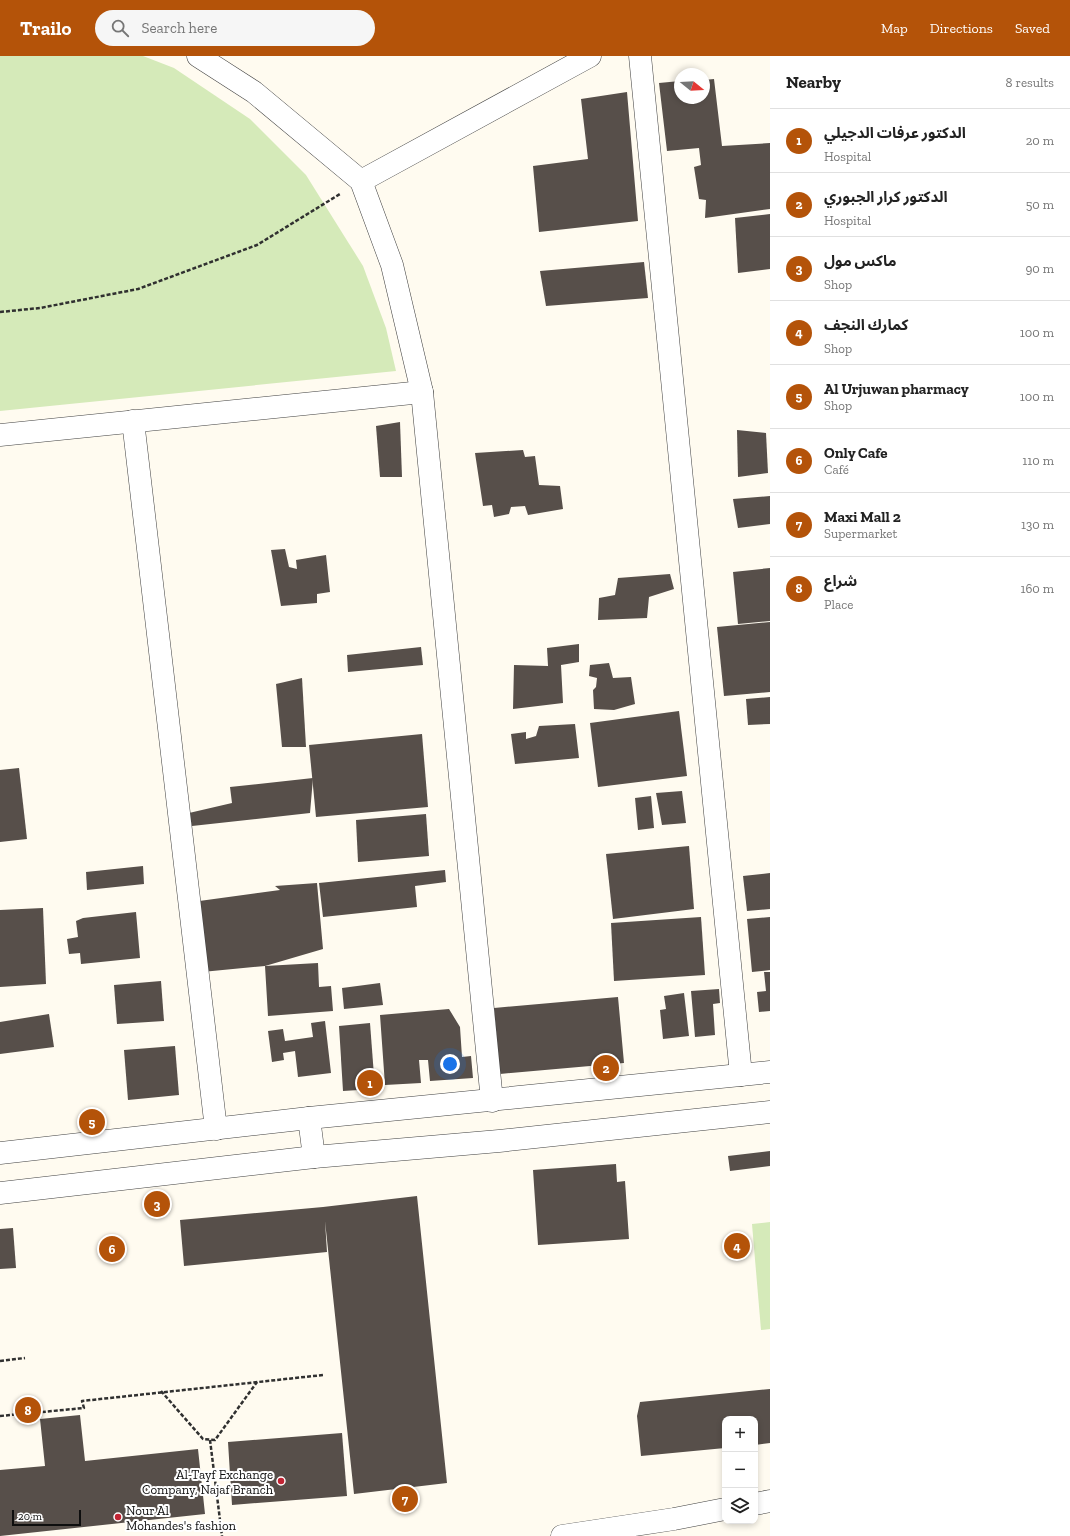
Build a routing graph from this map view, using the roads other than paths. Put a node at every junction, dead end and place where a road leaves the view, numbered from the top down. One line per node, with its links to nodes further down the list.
1 (198, 56): 4 (street)
2 (590, 56): 4 (street)
3 (640, 56): 9 (street)
4 (361, 181): 5 (street)
5 (422, 392): 6 (street); 10 (street)
6 (133, 421): 7 (street); 13 (street)
7 (0, 435)
8 (770, 1072): 9 (street)
9 (741, 1075): 10 (street)
10 (492, 1101): 12 (street)
11 (770, 1112): 15 (street)
12 (309, 1118): 13 (street); 15 (street)
13 (216, 1129): 14 (street)
14 (0, 1153)
15 (314, 1157): 16 (street)
16 (0, 1192)
17 (770, 1501): 18 (street)
18 (758, 1503)
19 (722, 1510): 20 (street)
20 (562, 1536)

